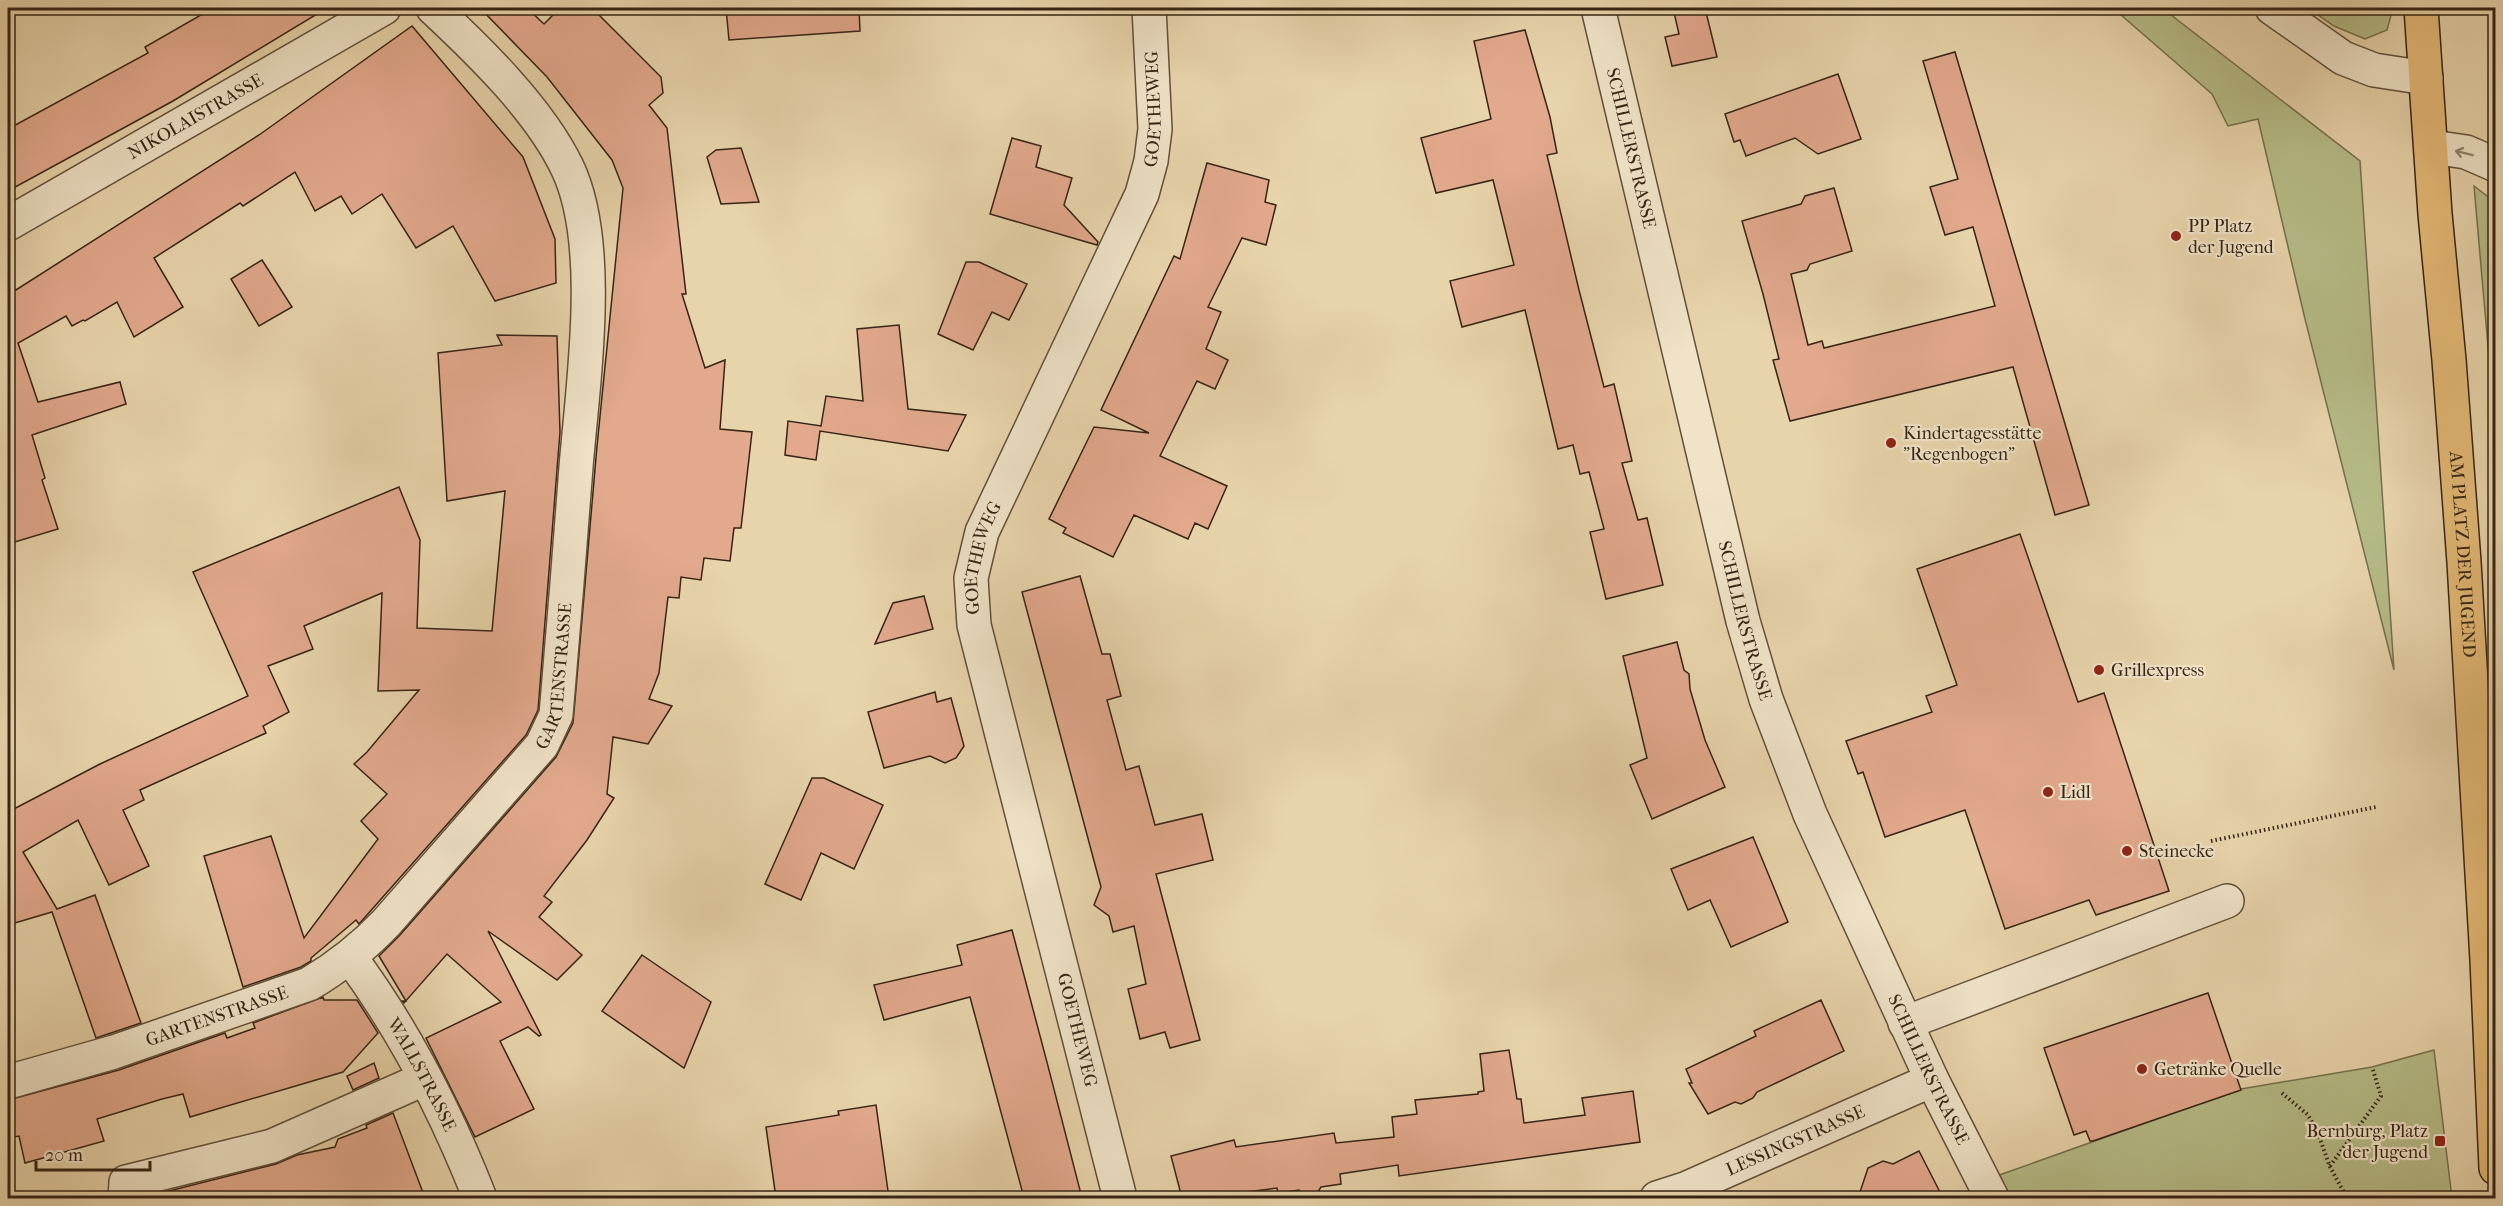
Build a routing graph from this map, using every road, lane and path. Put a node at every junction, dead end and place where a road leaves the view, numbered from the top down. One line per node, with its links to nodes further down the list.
1 (384, 8): 10 (street, NIKOLAISTRASSE)
2 (434, 8): 14 (street, GARTENSTRASSE)
3 (1149, 8): 26 (street, GOETHEWEG)
4 (1598, 8): 16 (street, SCHILLERSTRASSE)
5 (2272, 8): 7 (street)
6 (2421, 8): 7 (main road, AM PLATZ DER JUGEND)
7 (2426, 78): 8 (main road, AM PLATZ DER JUGEND)
8 (2432, 147): 9 (street, one-way to 8); 15 (main road, AM PLATZ DER JUGEND)
9 (2496, 165)
10 (8, 224)
11 (2376, 807): 12 (path)
12 (2211, 841)
13 (2227, 902): 16 (street)
14 (350, 957): 18 (street, WALLSTRASSE); 20 (street, GARTENSTRASSE)
15 (2491, 960): 23 (main road, AM PLATZ DER JUGEND)
16 (1905, 1023): 19 (street, SCHILLERSTRASSE)
17 (2372, 1067): 22 (path)
18 (424, 1079): 24 (street); 25 (street, WALLSTRASSE)
19 (1932, 1080): 27 (street, LESSINGSTRASSE); 28 (street, SCHILLERSTRASSE)
20 (8, 1082)
21 (2282, 1094): 22 (path)
22 (2330, 1167): 29 (path)
23 (2496, 1168)
24 (125, 1198)
25 (480, 1198)
26 (1120, 1198)
27 (1657, 1198)
28 (1992, 1198)
29 (2346, 1198)

